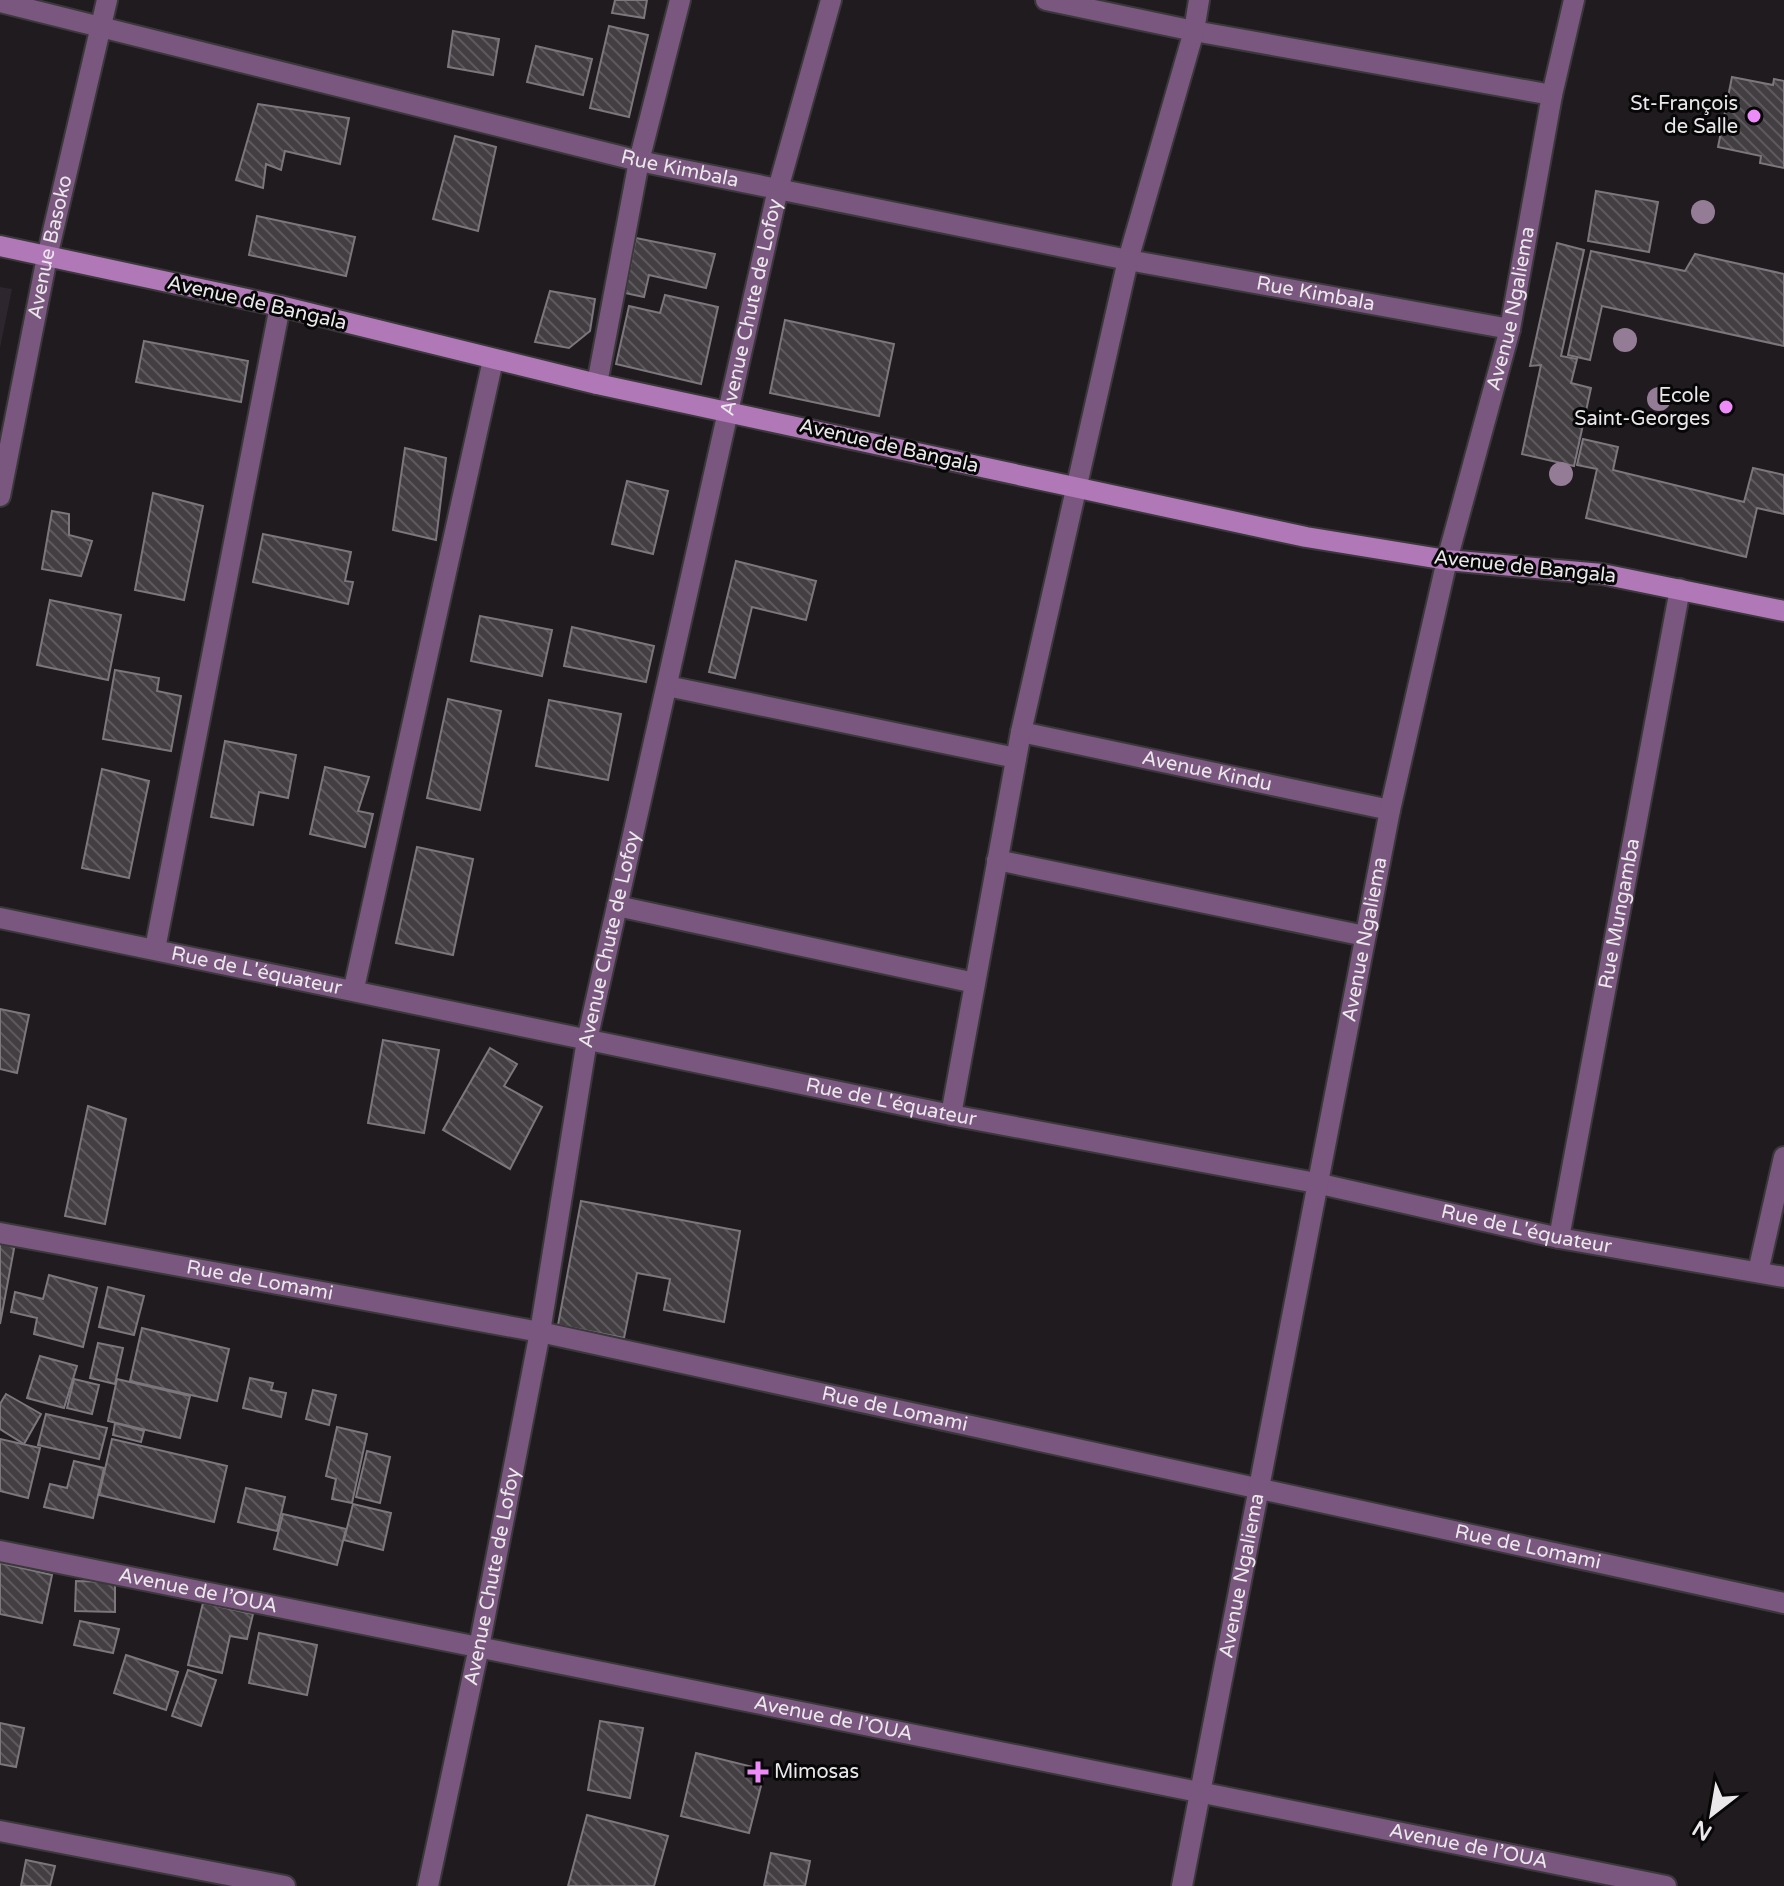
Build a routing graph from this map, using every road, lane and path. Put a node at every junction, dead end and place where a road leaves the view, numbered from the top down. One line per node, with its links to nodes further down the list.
1 (107, 0): 8 (street, Avenue Basoko)
2 (680, 0): 11 (street)
3 (831, 0): 12 (street, Avenue Chute de Lofoy)
4 (1046, 0): 9 (street)
5 (1199, 0): 9 (street)
6 (1574, 0): 10 (street, Avenue Ngaliema)
7 (0, 2): 8 (street, Rue Kimbala)
8 (99, 27): 11 (street, Rue Kimbala); 14 (street, Avenue Basoko)
9 (1194, 31): 10 (street); 15 (street)
10 (1552, 95): 17 (street, Avenue Ngaliema)
11 (639, 161): 12 (street, Rue Kimbala); 19 (street)
12 (778, 189): 15 (street, Rue Kimbala); 20 (street, Avenue Chute de Lofoy)
13 (0, 246): 14 (main road, Avenue de Bangala)
14 (47, 257): 16 (main road, Avenue de Bangala); 22 (street, Avenue Basoko)
15 (1128, 260): 17 (street, Rue Kimbala); 21 (street)
16 (280, 306): 18 (main road, Avenue de Bangala); 34 (street)
17 (1510, 329): 23 (street, Avenue Ngaliema)
18 (493, 360): 19 (main road, Avenue de Bangala); 36 (street)
19 (597, 384): 20 (main road, Avenue de Bangala)
20 (730, 410): 21 (main road, Avenue de Bangala); 26 (street, Avenue Chute de Lofoy)
21 (1079, 488): 23 (main road, Avenue de Bangala); 27 (street)
22 (0, 496)
23 (1447, 560): 24 (main road, Avenue de Bangala); 29 (street, Avenue Ngaliema)
24 (1680, 589): 25 (main road, Avenue de Bangala); 42 (street, Rue Mungamba)
25 (1784, 611)
26 (667, 686): 28 (street); 31 (street, Avenue Chute de Lofoy)
27 (1021, 732): 28 (street); 29 (street, Avenue Kindu)
28 (1016, 758): 30 (street)
29 (1390, 810): 33 (street, Avenue Ngaliema)
30 (997, 860): 33 (street); 35 (street)
31 (617, 906): 35 (street); 37 (street, Avenue Chute de Lofoy)
32 (0, 918): 34 (street, Rue de L'équateur)
33 (1365, 936): 40 (street, Avenue Ngaliema)
34 (155, 949): 36 (street, Rue de L'équateur)
35 (975, 983): 38 (street)
36 (354, 988): 37 (street, Rue de L'équateur)
37 (587, 1040): 38 (street, Rue de L'équateur); 45 (street, Avenue Chute de Lofoy)
38 (951, 1115): 40 (street, Rue de L'équateur)
39 (1784, 1157): 43 (street)
40 (1316, 1183): 42 (street, Rue de L'équateur); 46 (street, Avenue Ngaliema)
41 (0, 1233): 45 (street, Rue de Lomami)
42 (1559, 1238): 43 (street, Rue de L'équateur)
43 (1758, 1272): 44 (street, Rue de L'équateur)
44 (1784, 1277)
45 (540, 1332): 46 (street, Rue de Lomami); 49 (street, Avenue Chute de Lofoy)
46 (1257, 1487): 48 (street, Rue de Lomami); 50 (street, Avenue Ngaliema)
47 (0, 1551): 49 (street, Avenue de l’OUA)
48 (1784, 1603)
49 (479, 1647): 50 (street, Avenue de l’OUA); 53 (street, Avenue Chute de Lofoy)
50 (1203, 1790): 54 (street, Avenue Ngaliema); 55 (street, Avenue de l’OUA)
51 (0, 1831): 52 (street)
52 (285, 1886)
53 (428, 1886)
54 (1182, 1886)
55 (1666, 1886)

